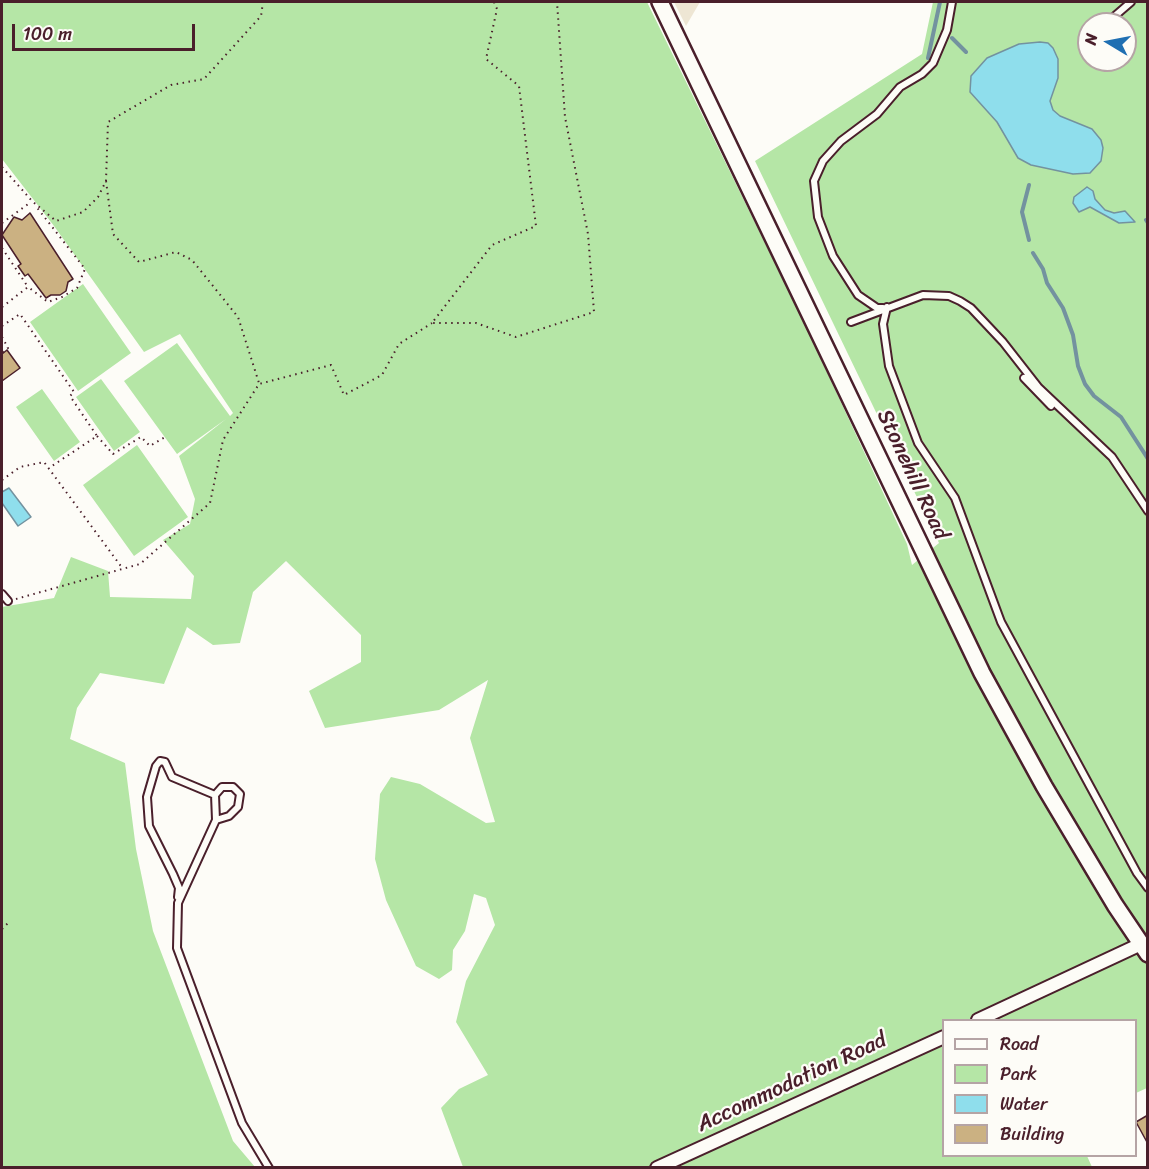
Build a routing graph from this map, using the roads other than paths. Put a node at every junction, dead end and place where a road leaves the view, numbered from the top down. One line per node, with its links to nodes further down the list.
1 (660, 2): 16 (street, Stonehill Road)
2 (952, 2): 5 (lane)
3 (1131, 2): 4 (lane)
4 (1119, 12)
5 (887, 307): 6 (lane); 9 (lane); 14 (lane)
6 (851, 322)
7 (1024, 378): 8 (lane)
8 (1051, 406)
9 (1148, 511)
10 (2, 594): 11 (lane)
11 (8, 601)
12 (215, 795): 13 (lane); 13 (lane); 15 (lane)
13 (216, 820): 15 (lane)
14 (1148, 888)
15 (178, 903): 19 (lane)
16 (1144, 949): 17 (street)
17 (980, 1019)
18 (942, 1037): 20 (street, Accommodation Road)
19 (269, 1167)
20 (657, 1167)

